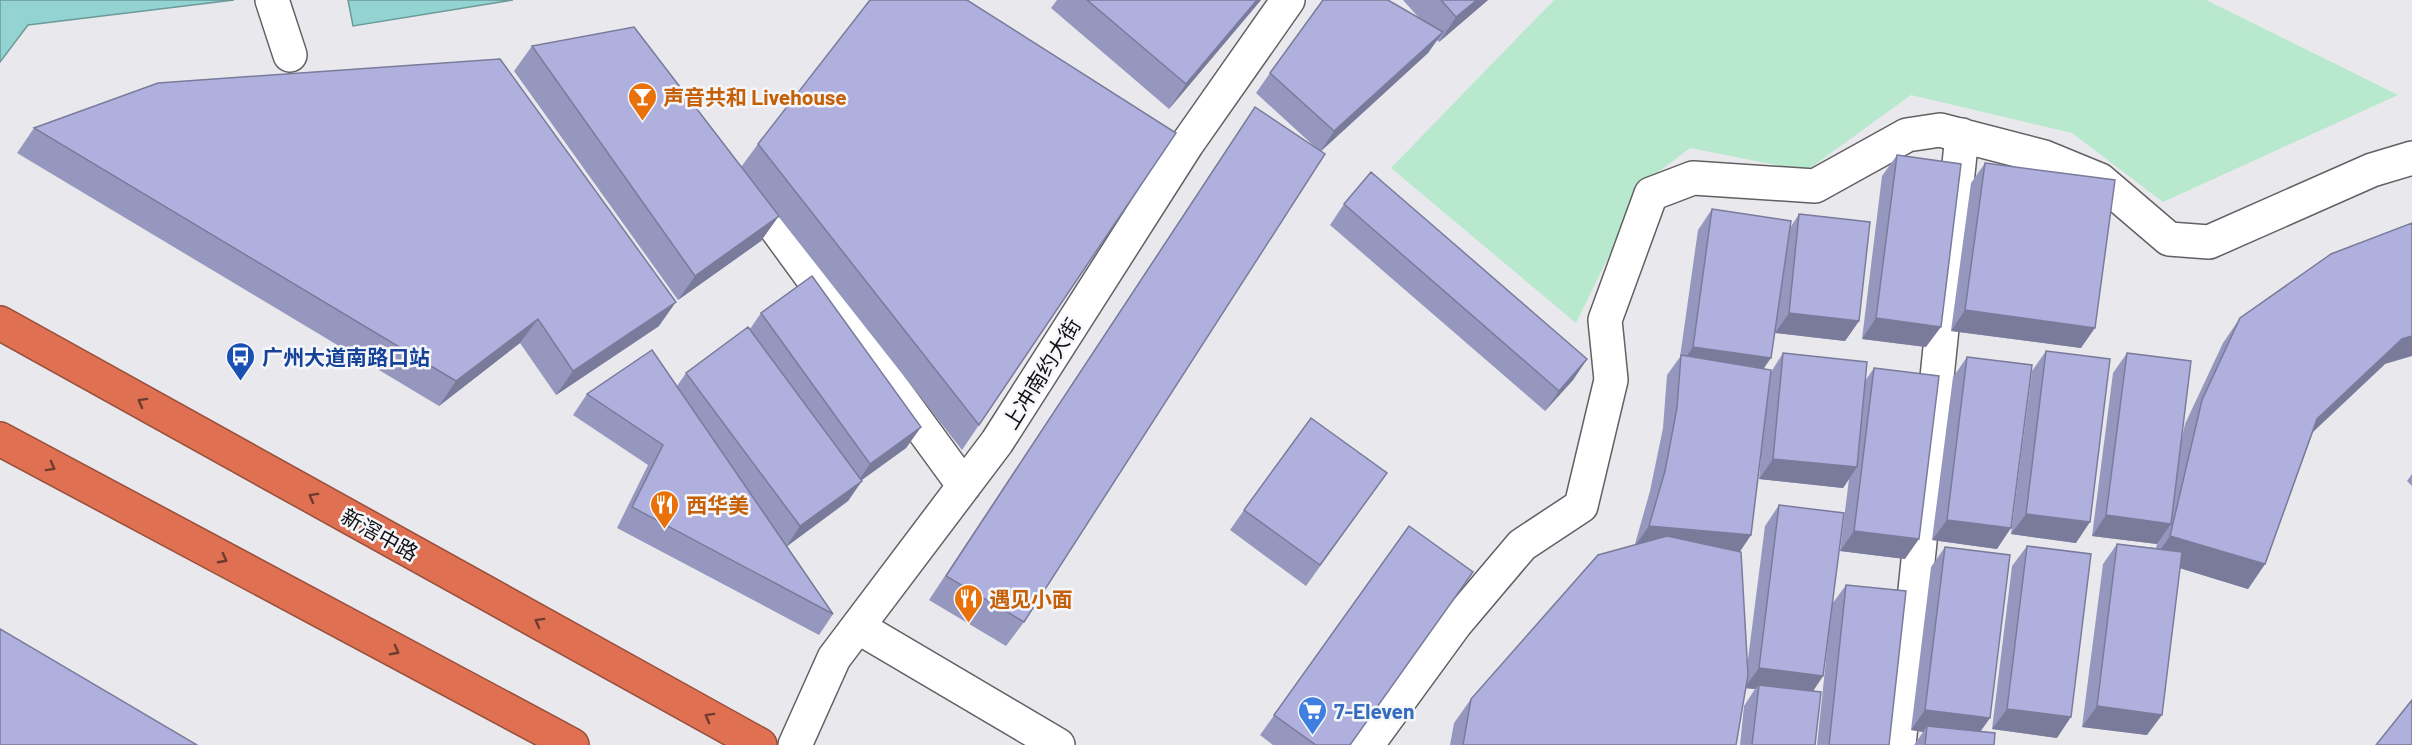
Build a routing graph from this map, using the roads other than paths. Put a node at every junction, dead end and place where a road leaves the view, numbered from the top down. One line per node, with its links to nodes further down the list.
1 (272, 0): 3 (street)
2 (1288, 0): 9 (street, 上冲南约大街)
3 (288, 49)
4 (1962, 135): 5 (street); 15 (street); 16 (street)
5 (2412, 158)
6 (732, 167): 9 (street)
7 (0, 324): 12 (highway, 新滘中路, one-way to 7)
8 (0, 439): 11 (highway, one-way to 11)
9 (964, 486): 10 (street, 上冲南约大街)
10 (858, 627): 13 (street, 上冲南约大街); 14 (street)
11 (572, 745)
12 (760, 745)
13 (795, 745)
14 (1058, 745)
15 (1367, 745)
16 (1899, 745)

